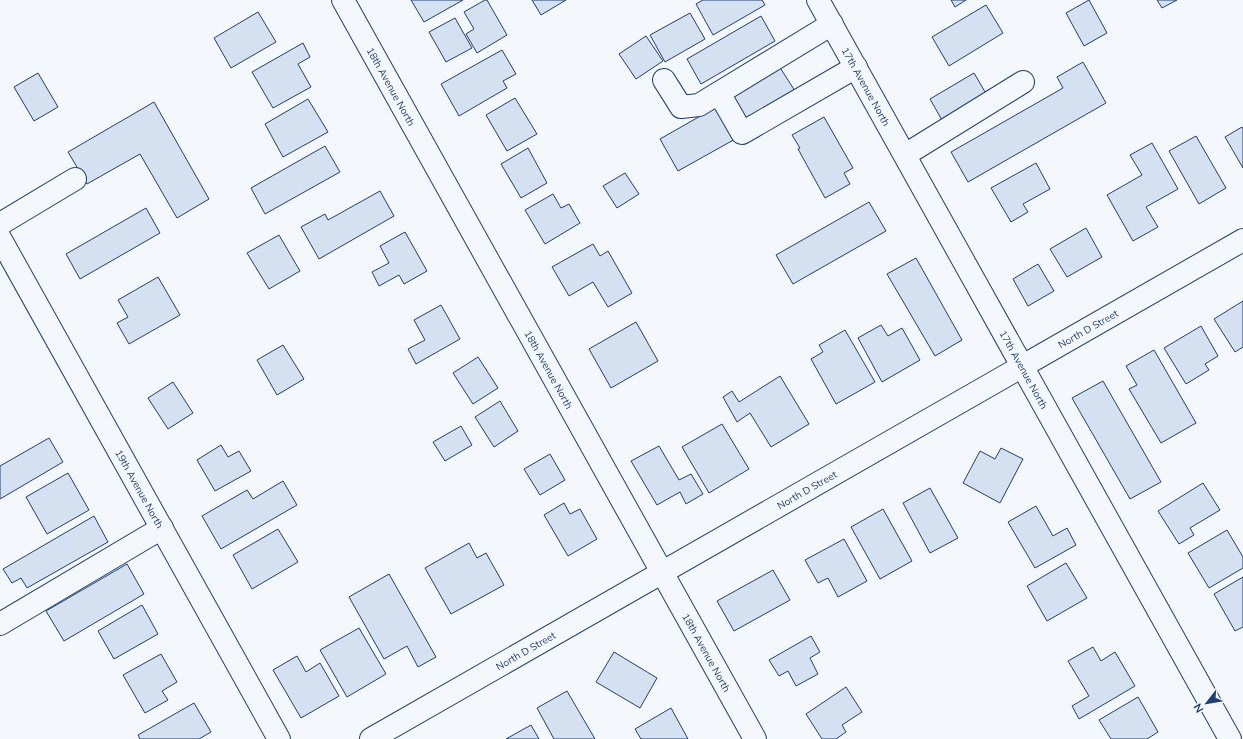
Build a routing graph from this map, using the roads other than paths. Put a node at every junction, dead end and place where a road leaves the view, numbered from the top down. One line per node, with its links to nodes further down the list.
1 (343, 0): 15 (street, 18th Avenue North)
2 (818, 0): 3 (street, 17th Avenue North)
3 (832, 24): 4 (street, 17th Avenue North); 7 (street)
4 (856, 67): 7 (street); 8 (street, 17th Avenue North)
5 (664, 80): 7 (street)
6 (1023, 82): 8 (street)
7 (719, 93)
8 (905, 155): 13 (street, 17th Avenue North)
9 (75, 179): 10 (street)
10 (0, 224)
11 (0, 238): 14 (street, 19th Avenue North)
12 (1243, 240): 13 (street, North D Street)
13 (1022, 366): 15 (street, North D Street); 20 (street, 17th Avenue North)
14 (162, 528): 16 (street); 17 (street, 19th Avenue North)
15 (662, 573): 18 (street, North D Street); 19 (street, 18th Avenue North)
16 (0, 624)
17 (279, 739)
18 (371, 739)
19 (755, 739)
20 (1230, 739)

